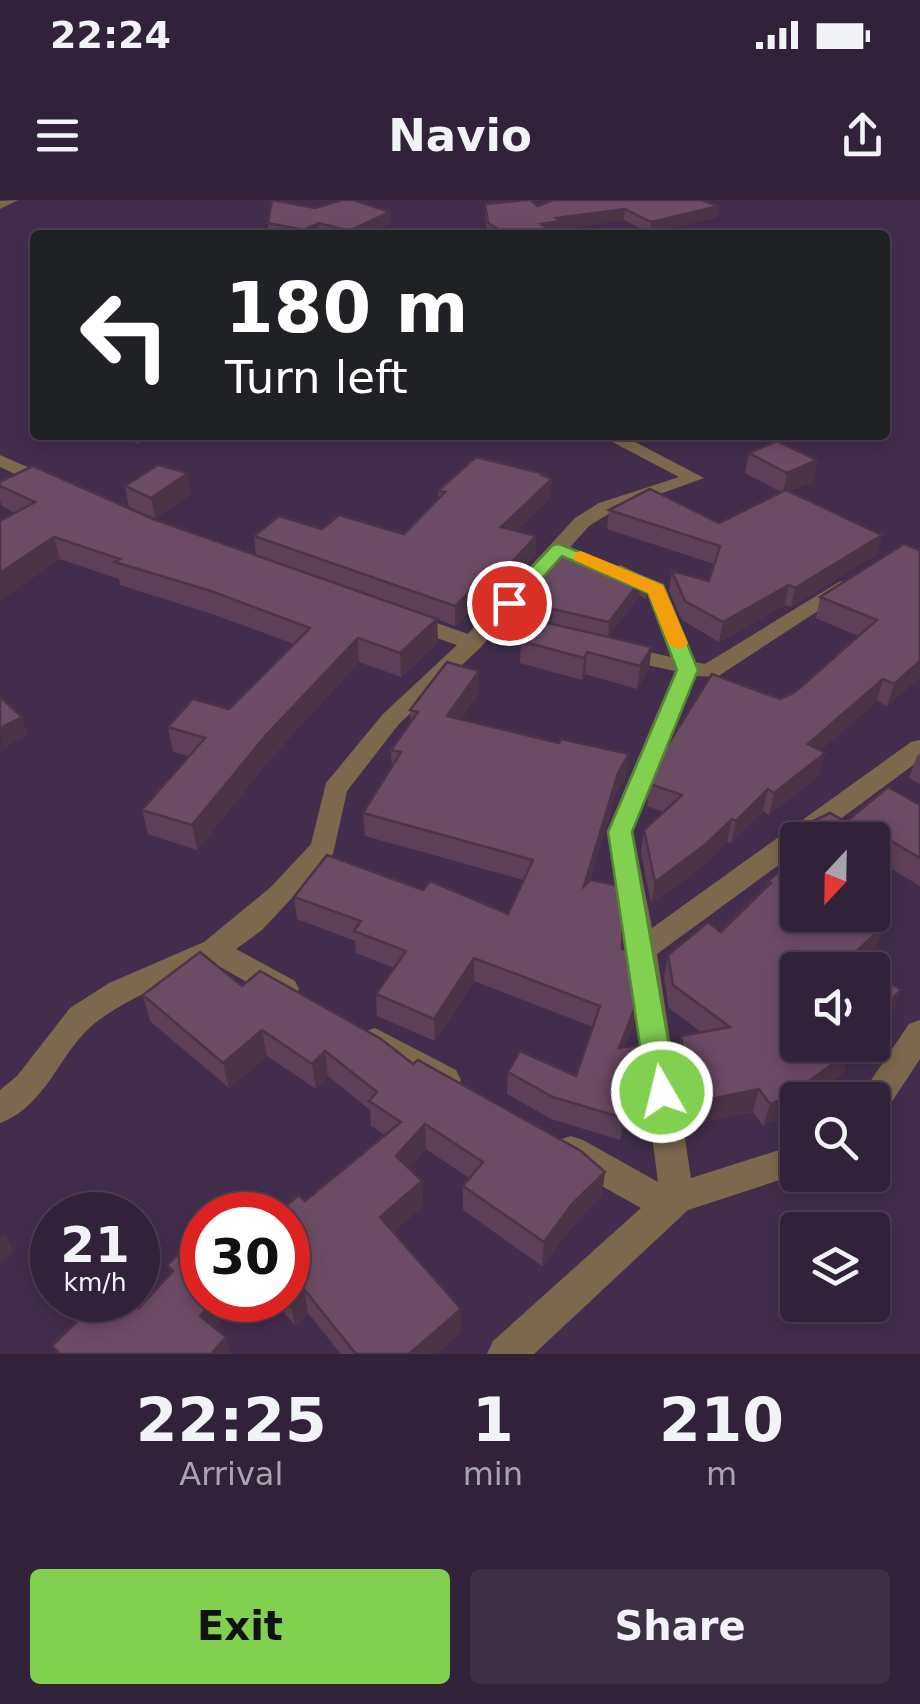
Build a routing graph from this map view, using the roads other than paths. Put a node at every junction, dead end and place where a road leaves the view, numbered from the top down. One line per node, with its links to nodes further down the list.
1 (12, 200): 2 (street)
2 (0, 205)
3 (618, 440): 6 (street)
4 (0, 460): 5 (street)
5 (65, 490)
6 (577, 555): 9 (street); 11 (street)
7 (872, 570): 11 (street)
8 (382, 611): 9 (street)
9 (472, 644): 13 (street)
10 (602, 648): 11 (street)
11 (687, 670): 14 (street)
12 (920, 748): 14 (street)
13 (214, 950): 15 (street); 20 (street)
14 (642, 950): 23 (street)
15 (315, 1007)
16 (349, 1026): 19 (street)
17 (920, 1034): 18 (street)
18 (888, 1082)
19 (467, 1092)
20 (0, 1109)
21 (551, 1140): 23 (street)
22 (780, 1164): 23 (street)
23 (673, 1202): 24 (street)
24 (506, 1354)

